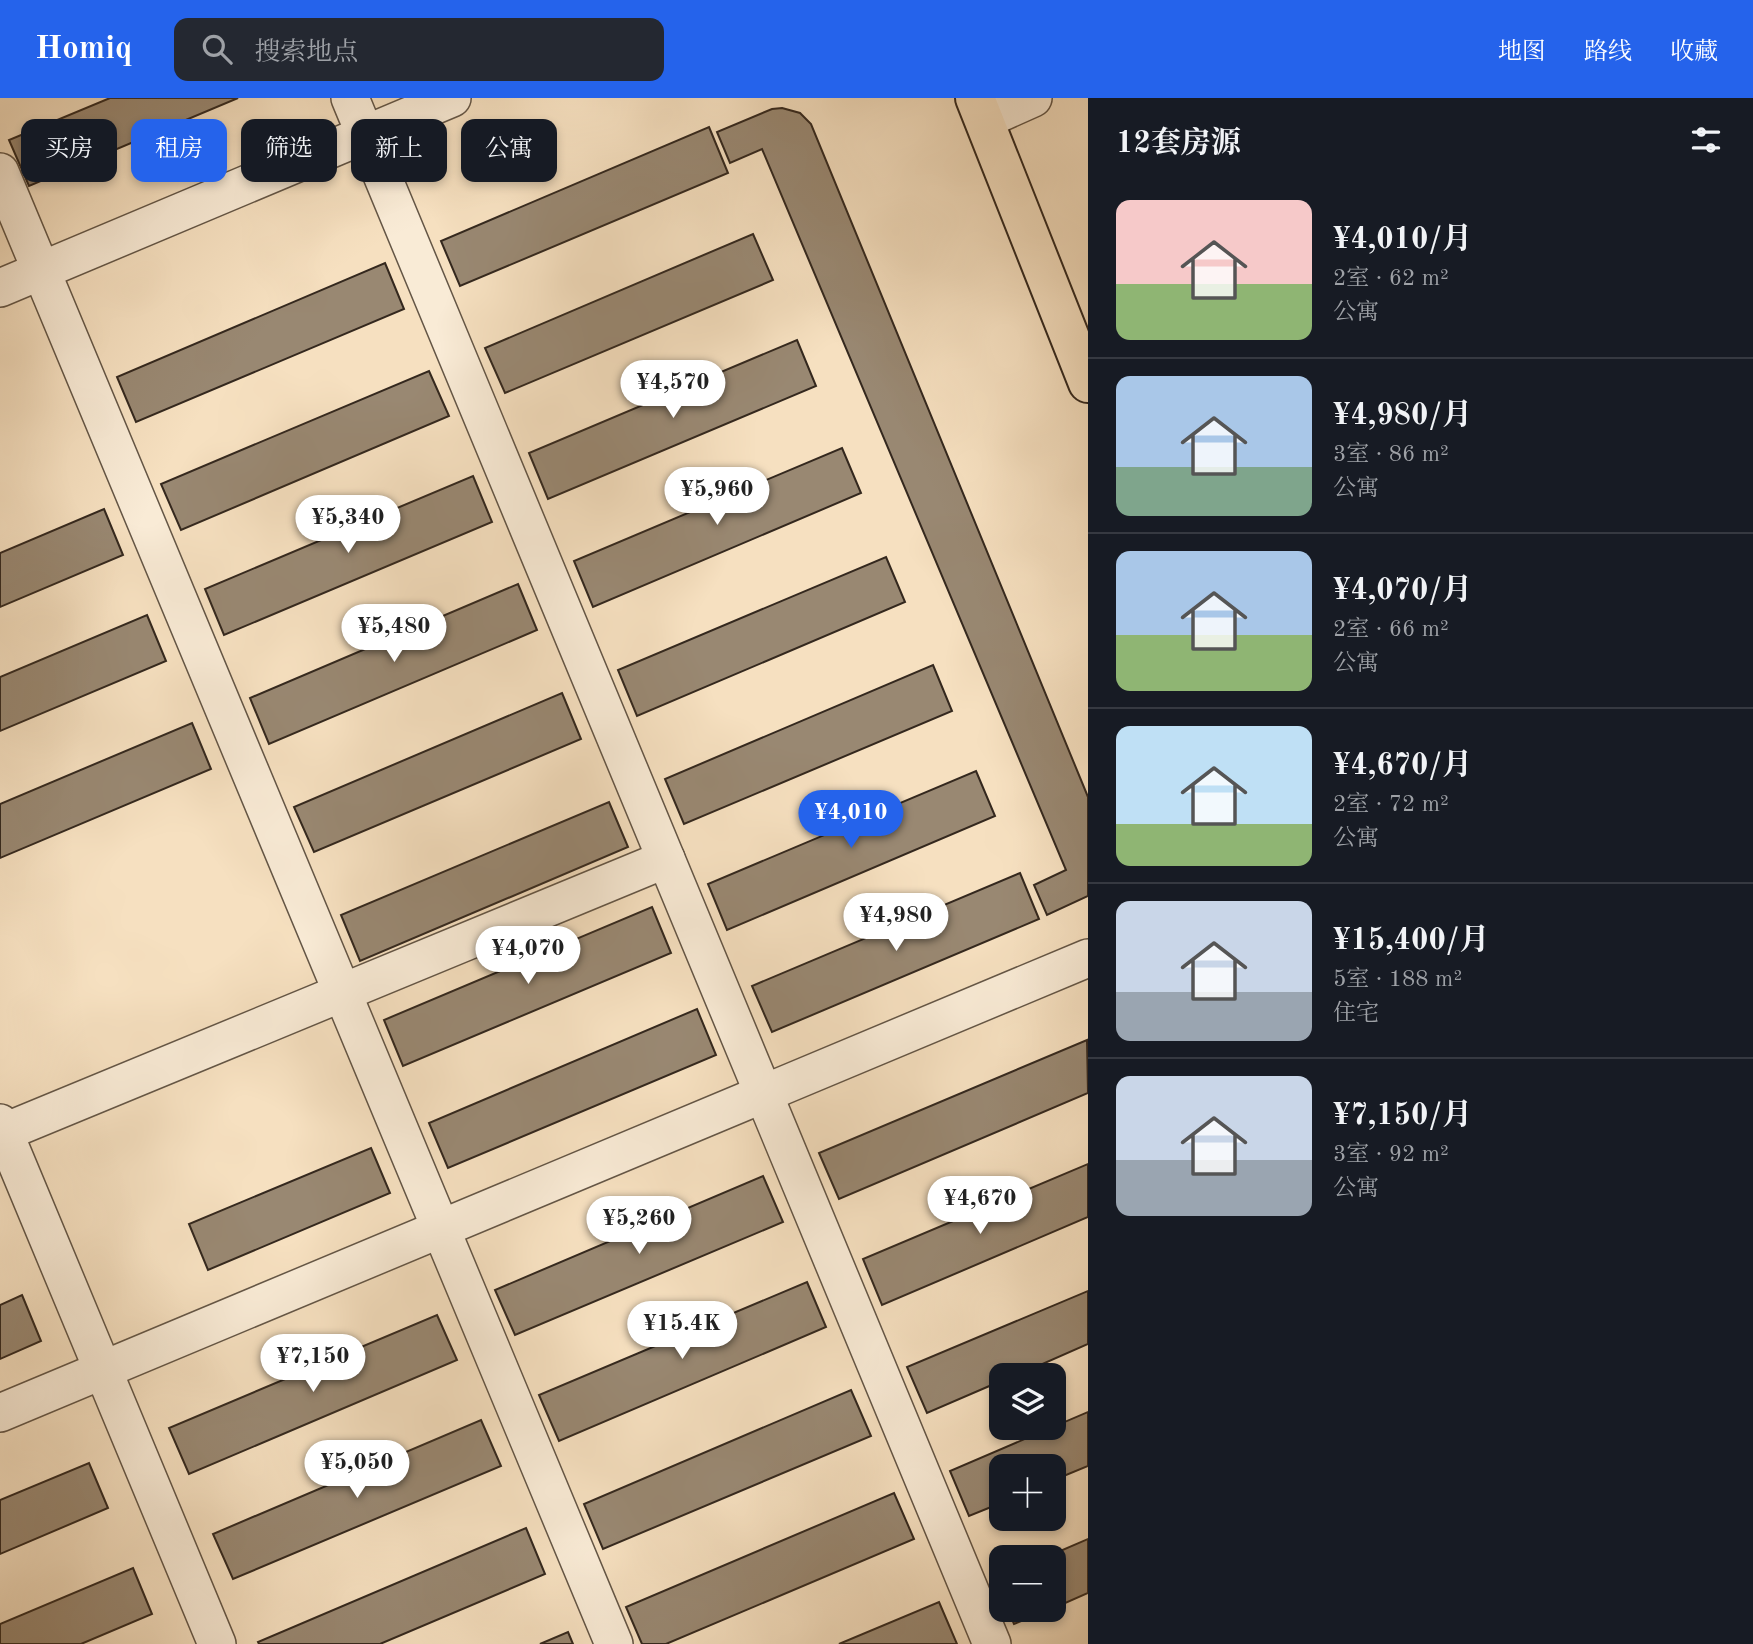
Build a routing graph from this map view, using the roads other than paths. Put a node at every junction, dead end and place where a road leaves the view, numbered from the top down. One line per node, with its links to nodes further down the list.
1 (350, 98): 5 (street)
2 (452, 98): 6 (street)
3 (1033, 98): 4 (street)
4 (979, 109): 12 (main road)
5 (359, 119)
6 (403, 119)
7 (351, 141): 10 (street)
8 (0, 172): 10 (street)
9 (385, 182): 13 (street)
10 (41, 271): 11 (street); 18 (street)
11 (0, 288)
12 (1088, 383)
13 (666, 859): 15 (street); 17 (street)
14 (1088, 958): 15 (street)
15 (763, 1094): 18 (street); 23 (street)
16 (0, 1123): 19 (street)
17 (0, 1134)
18 (441, 1229): 19 (street); 22 (street)
19 (103, 1370): 20 (street); 21 (street)
20 (0, 1413)
21 (217, 1644)
22 (614, 1644)
23 (992, 1644)

